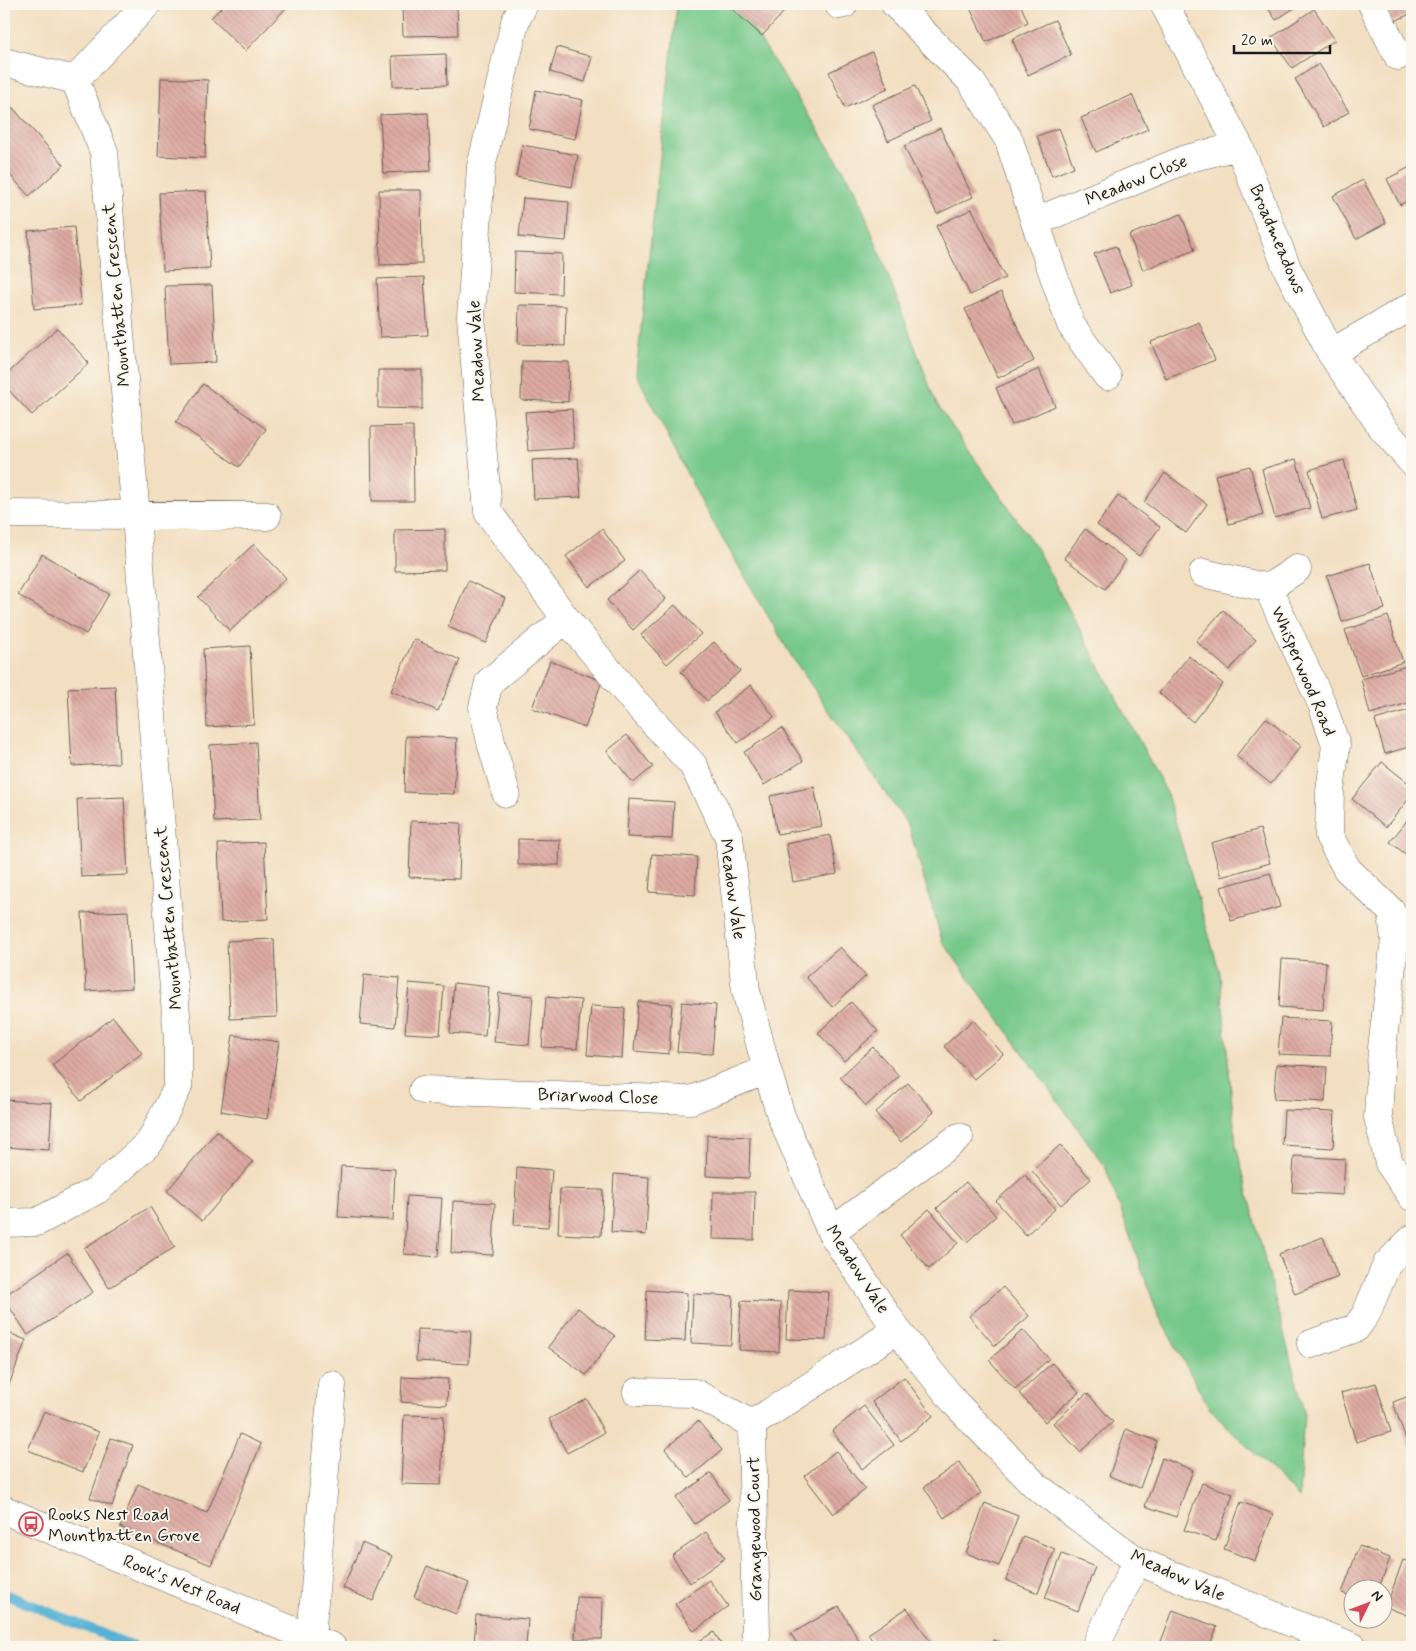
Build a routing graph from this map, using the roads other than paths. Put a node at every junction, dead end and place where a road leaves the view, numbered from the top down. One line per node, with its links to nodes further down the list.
1 (147, 4): 8 (street)
2 (524, 4): 21 (street, Meadow Vale)
3 (895, 4): 10 (street)
4 (1164, 4): 9 (street, Broadmeadows)
5 (1372, 4): 6 (street)
6 (1401, 60)
7 (4, 62): 8 (street)
8 (75, 80): 16 (street, Mountbatten Crescent)
9 (1239, 146): 10 (street, Meadow Close); 12 (street, Broadmeadows)
10 (1035, 222): 13 (street)
11 (1412, 306): 12 (street)
12 (1331, 353): 14 (street, Broadmeadows)
13 (1107, 376)
14 (1412, 462)
15 (4, 514): 16 (street)
16 (136, 516): 17 (street); 28 (street, Mountbatten Crescent)
17 (266, 516)
18 (1298, 569): 20 (street, Whisperwood Road)
19 (1203, 573): 20 (street, Whisperwood Road)
20 (1268, 588): 23 (street, Whisperwood Road)
21 (566, 619): 22 (street); 24 (street, Meadow Vale)
22 (506, 793)
23 (1402, 914): 27 (street, Whisperwood Road)
24 (766, 1070): 25 (street, Briarwood Close); 29 (street, Meadow Vale)
25 (423, 1090)
26 (959, 1137): 29 (street)
27 (1412, 1197)
28 (4, 1223)
29 (831, 1232): 31 (street, Meadow Vale)
30 (1412, 1239): 32 (street)
31 (897, 1330): 35 (street); 37 (street, Meadow Vale)
32 (1311, 1344)
33 (332, 1385): 39 (street)
34 (637, 1392): 35 (street)
35 (752, 1424): 38 (street, Grangewood Court)
36 (4, 1510): 39 (street, Rook's Nest Road)
37 (1137, 1560): 40 (street); 41 (street, Meadow Vale)
38 (756, 1634)
39 (322, 1643)
40 (1095, 1647)
41 (1353, 1647)

